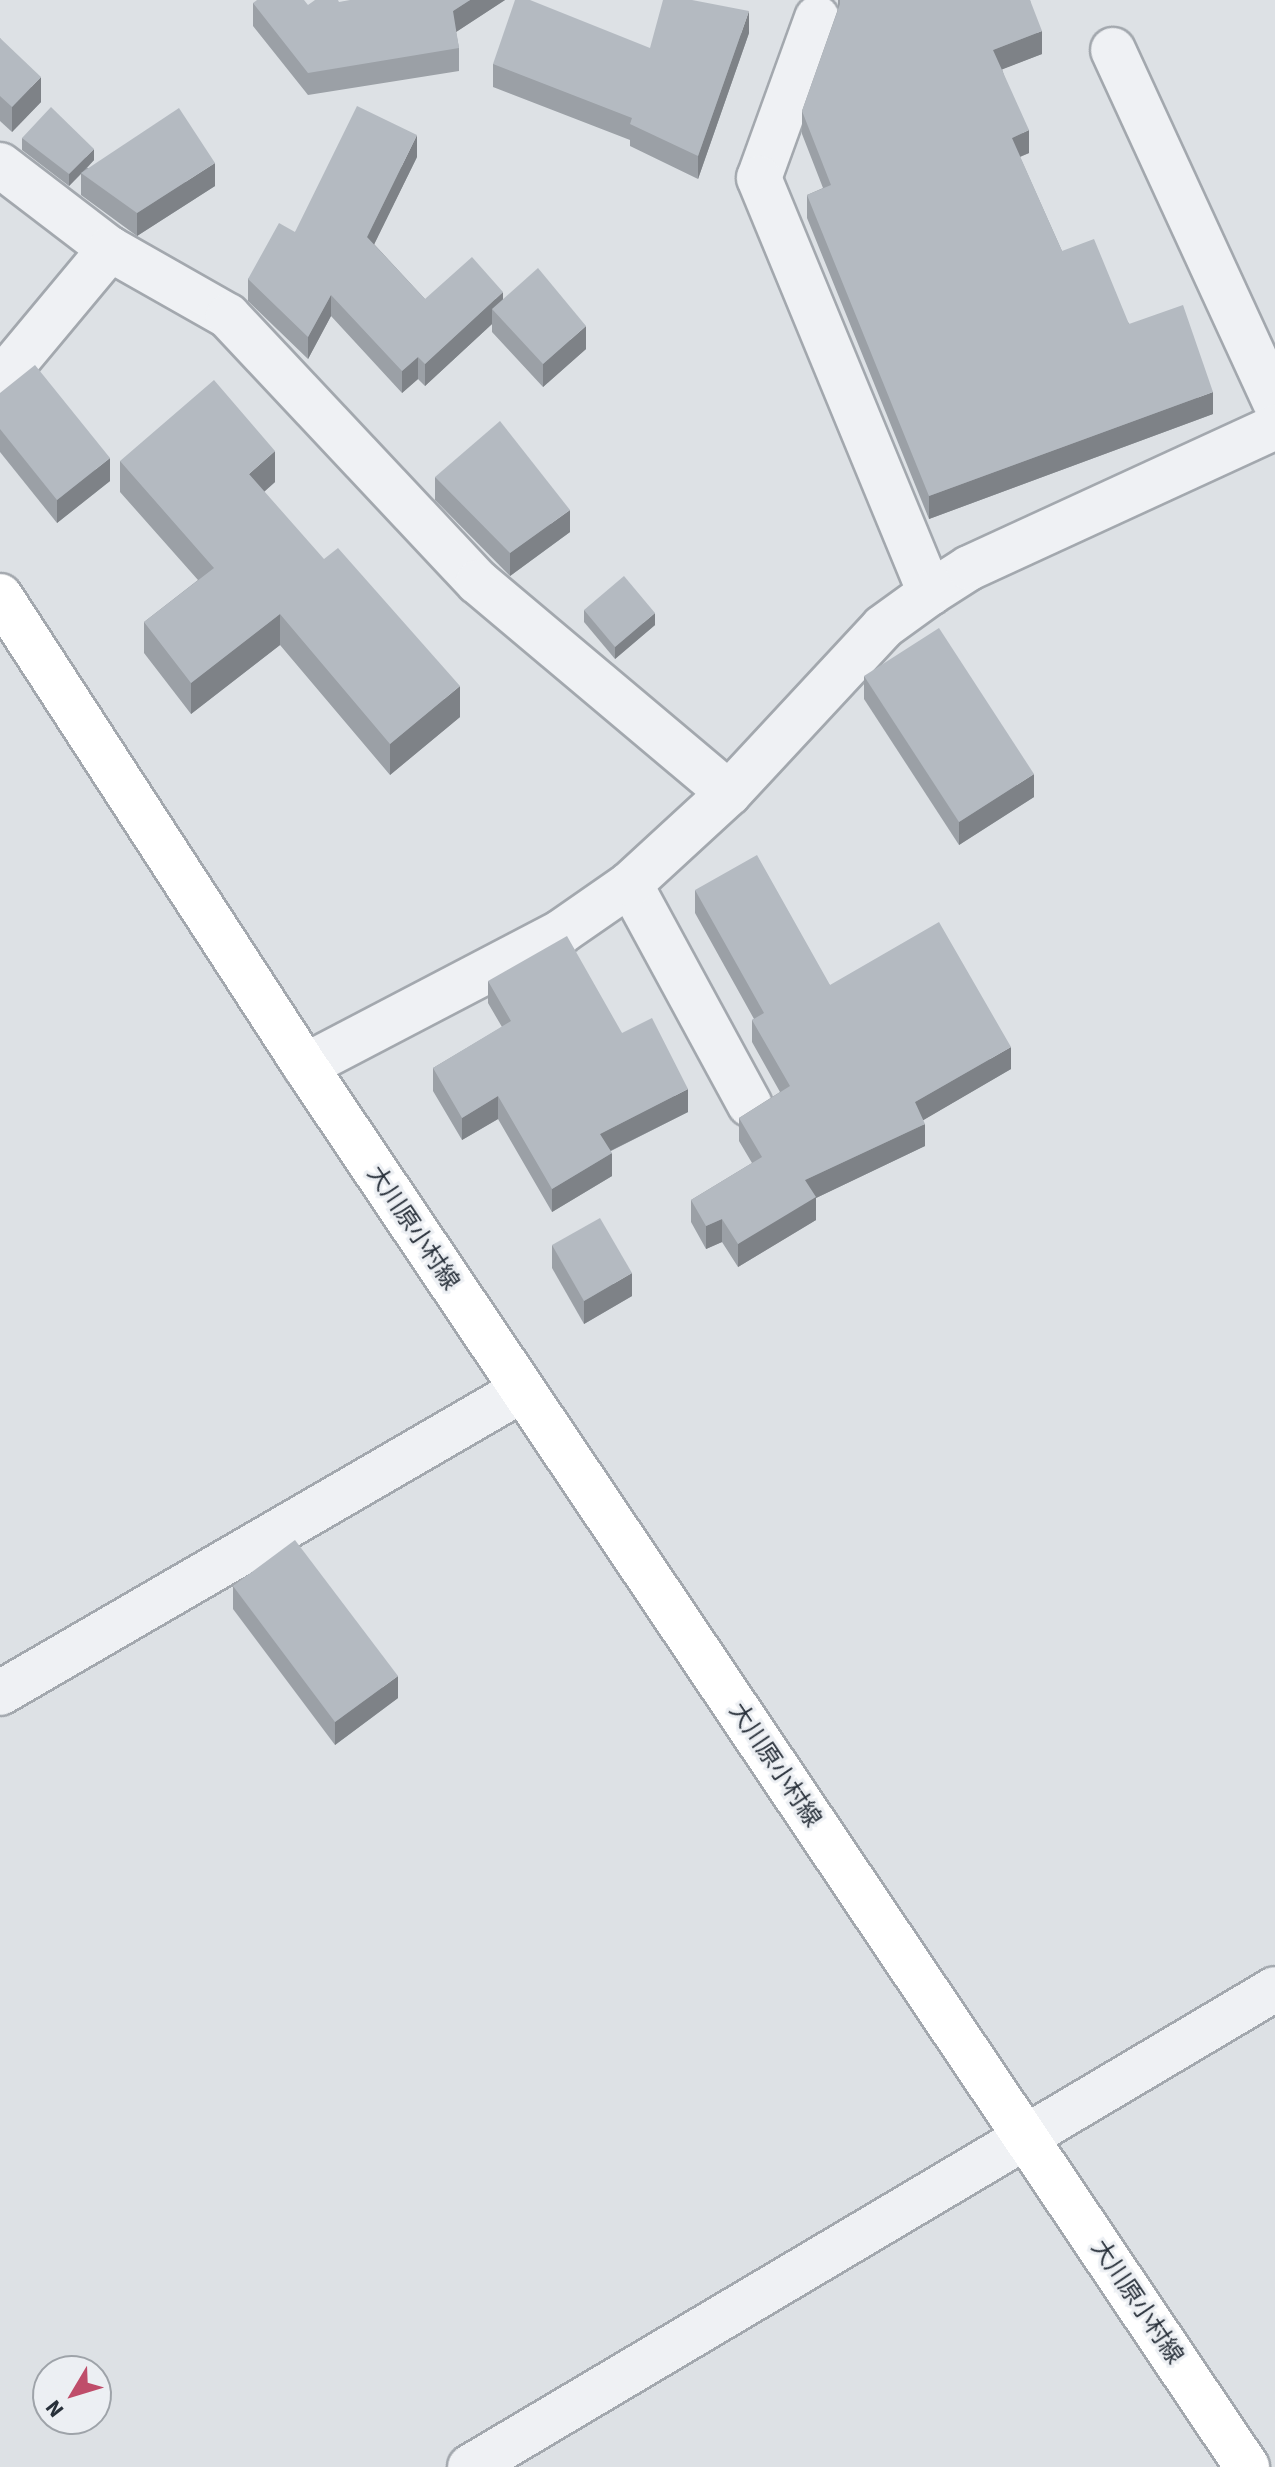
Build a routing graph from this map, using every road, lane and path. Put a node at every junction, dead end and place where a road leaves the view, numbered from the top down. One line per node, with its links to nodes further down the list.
1 (817, 18): 8 (street)
2 (1113, 50): 6 (street)
3 (0, 165): 4 (street)
4 (110, 249): 5 (street); 10 (street)
5 (0, 381)
6 (1275, 402)
7 (1275, 427): 8 (street)
8 (930, 593): 10 (street)
9 (0, 596): 12 (main road, 大川原小村線)
10 (729, 793): 11 (street)
11 (630, 884): 12 (street); 13 (street)
12 (304, 1065): 14 (main road, 大川原小村線)
13 (750, 1105)
14 (522, 1390): 15 (street); 17 (main road, 大川原小村線)
15 (0, 1693)
16 (1275, 1989): 17 (street)
17 (1026, 2135): 18 (street); 19 (main road, 大川原小村線)
18 (470, 2467)
19 (1247, 2467)

